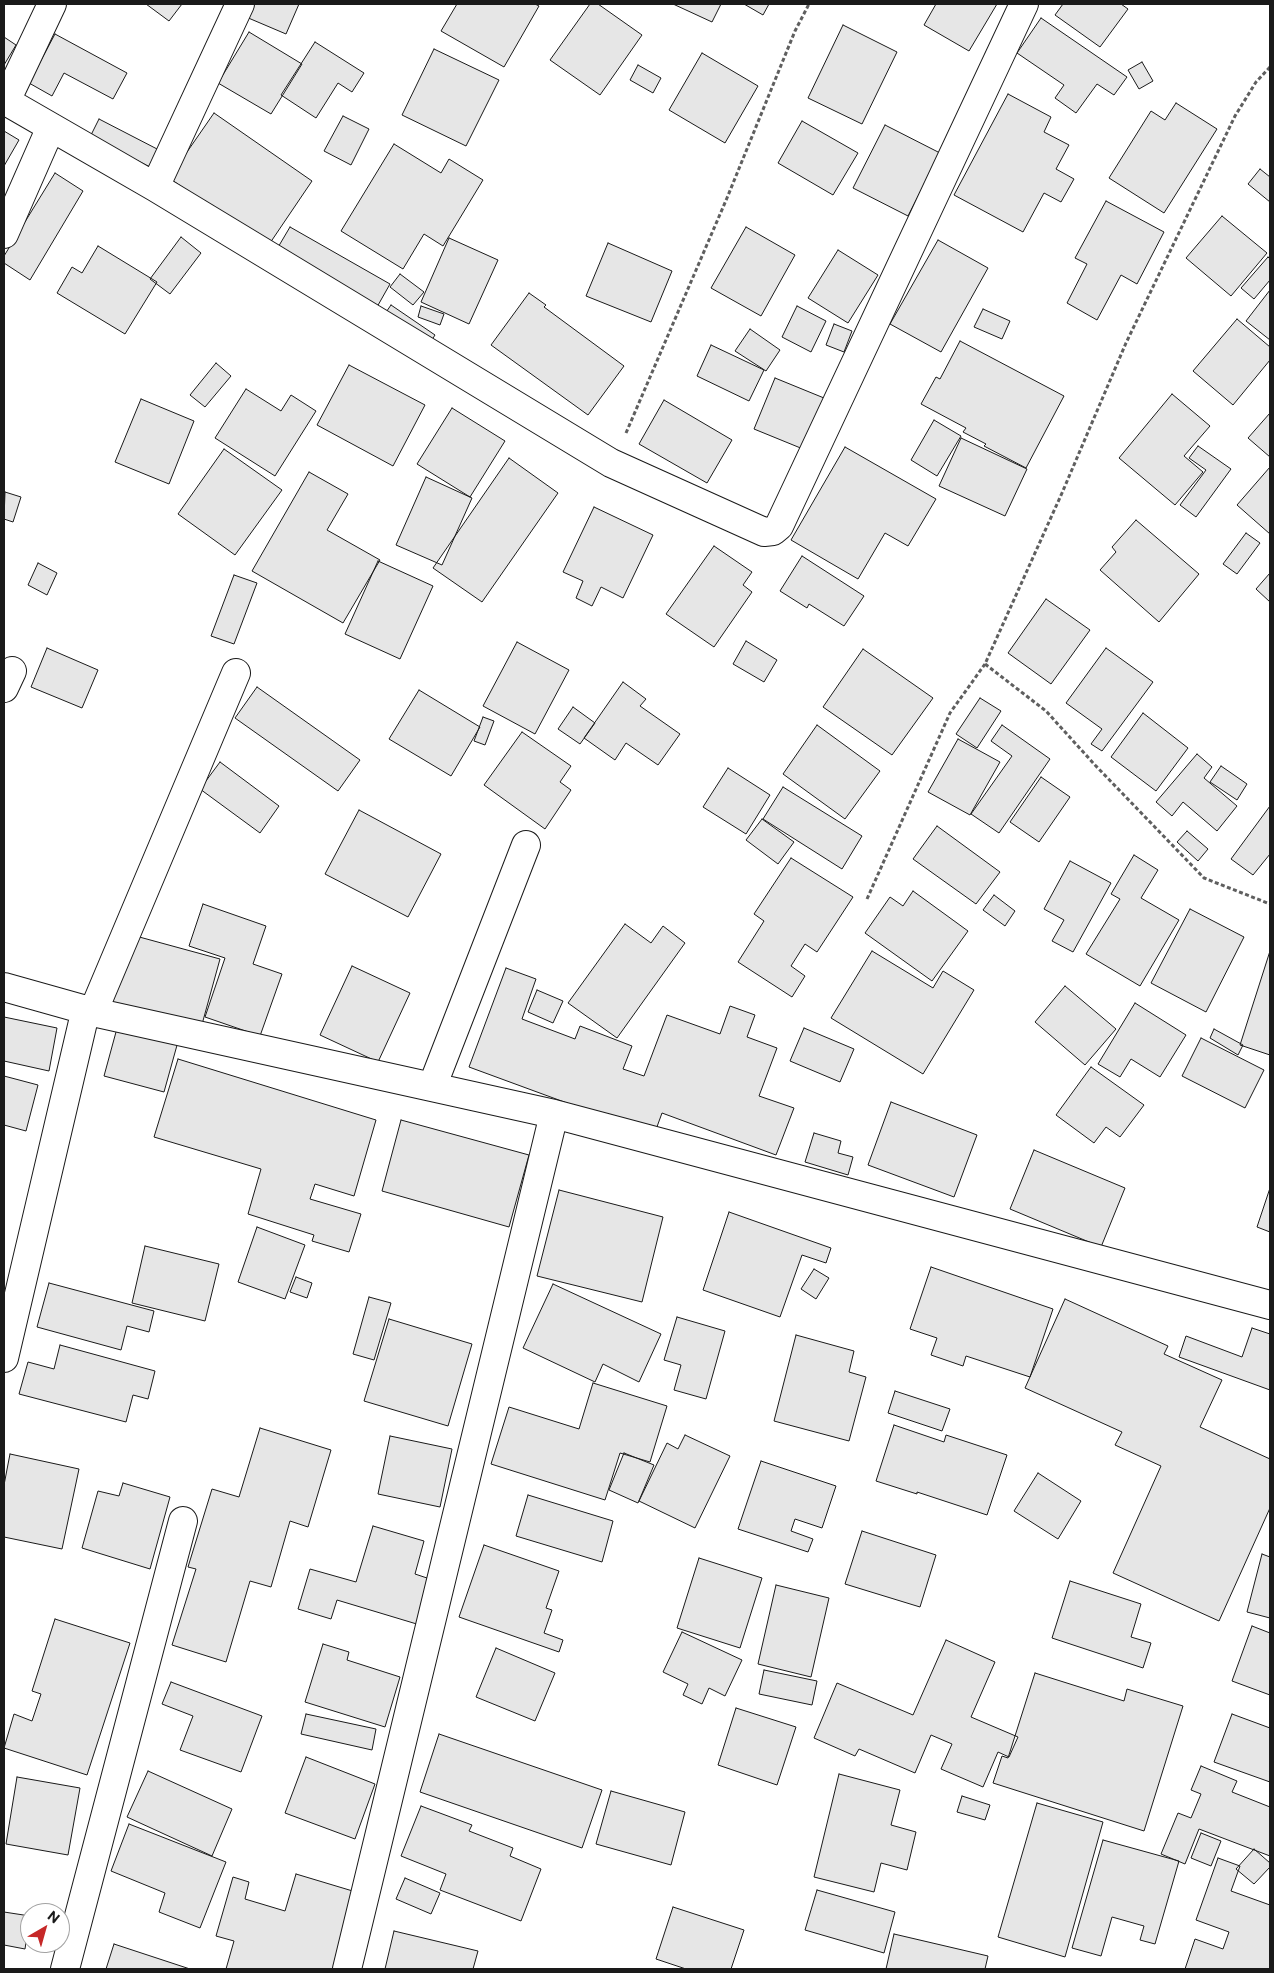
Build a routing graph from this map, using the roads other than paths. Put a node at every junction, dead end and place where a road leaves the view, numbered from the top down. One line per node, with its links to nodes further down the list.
1 (52, 4): 4 (street)
2 (240, 4): 6 (street)
3 (1024, 4): 6 (street)
4 (5, 100): 5 (street)
5 (51, 128): 6 (street); 7 (street)
6 (155, 187)
7 (4, 234)
8 (236, 673): 11 (street)
9 (526, 845): 12 (street)
10 (4, 987): 11 (street)
11 (90, 1010): 12 (street); 15 (street)
12 (432, 1087): 13 (street)
13 (554, 1114): 14 (street); 18 (street)
14 (1270, 1305)
15 (4, 1358)
16 (183, 1521): 17 (street)
17 (64, 1969)
18 (347, 1969)

